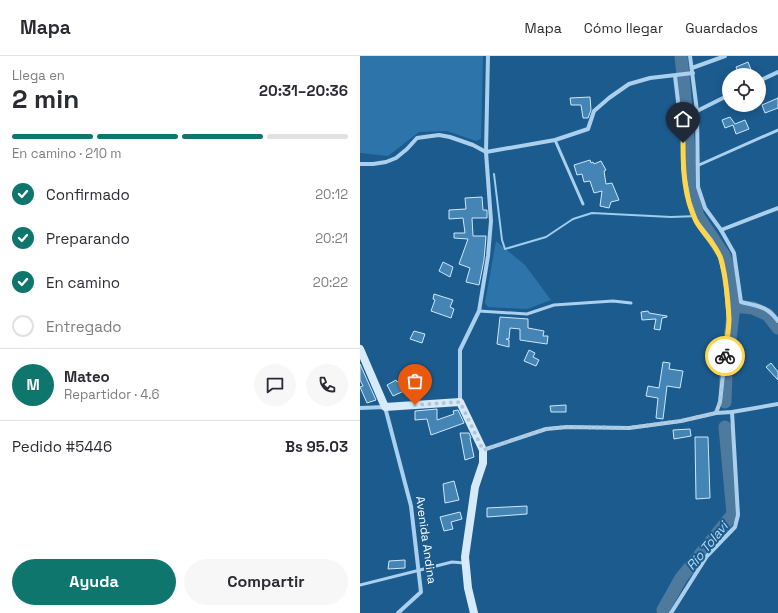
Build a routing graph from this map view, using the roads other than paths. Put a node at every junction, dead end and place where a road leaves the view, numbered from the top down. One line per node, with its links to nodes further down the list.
1 (488, 56): 13 (street)
2 (690, 56): 4 (street)
3 (725, 56): 4 (street)
4 (692, 68): 6 (street)
5 (778, 72): 8 (street)
6 (692, 74): 7 (street); 10 (street)
7 (675, 76): 12 (street); 28 (street)
8 (766, 78)
9 (722, 99): 10 (street)
10 (697, 111): 15 (street)
11 (778, 130): 15 (lane)
12 (555, 140): 13 (street); 16 (lane)
13 (486, 152): 14 (street); 20 (street)
14 (360, 164)
15 (699, 165): 18 (street)
16 (583, 204)
17 (778, 208): 18 (street)
18 (721, 230): 21 (street)
19 (631, 303): 20 (lane)
20 (479, 311): 23 (street)
21 (778, 321)
22 (360, 348): 25 (street, Avenida Andina)
23 (460, 402): 25 (street); 29 (street)
24 (778, 404): 27 (street)
25 (385, 407): 26 (street); 31 (street, Avenida Andina)
26 (360, 408)
27 (732, 412): 28 (street); 35 (street)
28 (716, 413): 29 (street)
29 (483, 450): 30 (street)
30 (466, 563): 31 (lane); 34 (street)
31 (419, 571): 32 (lane); 33 (street, Avenida Andina)
32 (360, 585)
33 (398, 613)
34 (474, 613)
35 (671, 613)

